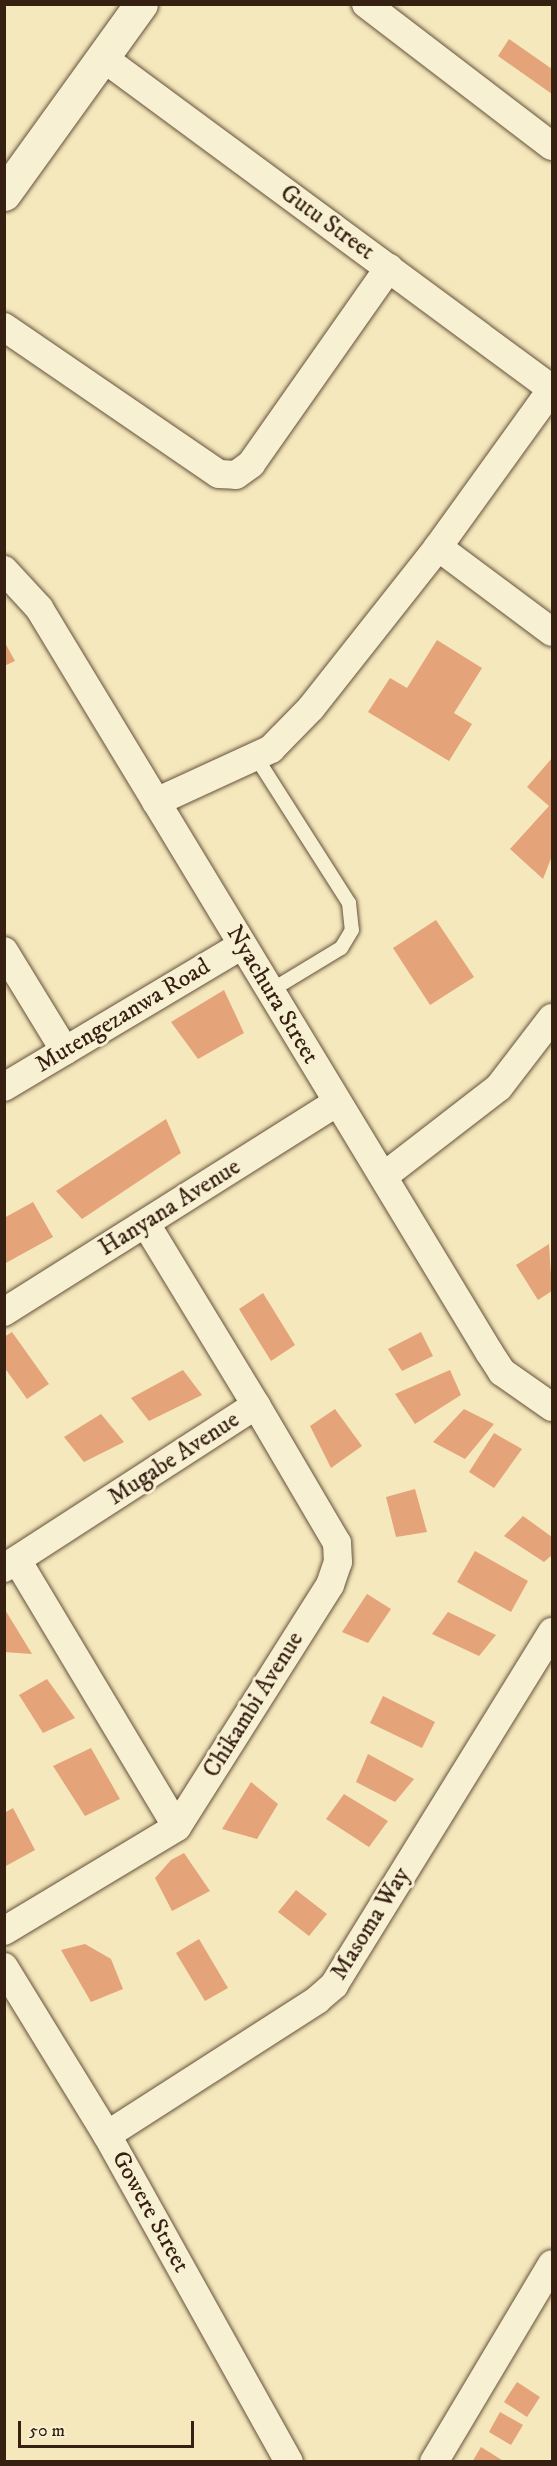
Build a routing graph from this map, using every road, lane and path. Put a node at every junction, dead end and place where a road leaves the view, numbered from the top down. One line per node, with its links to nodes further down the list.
1 (141, 4): 3 (street)
2 (366, 4): 4 (street)
3 (102, 57): 5 (street); 6 (street, Gutu Street)
4 (552, 146)
5 (4, 194)
6 (389, 268): 7 (street); 8 (street, Gutu Street)
7 (4, 327)
8 (552, 389): 9 (street)
9 (438, 547): 11 (street); 12 (street)
10 (4, 570): 13 (street, Nyachura Street)
11 (552, 632)
12 (256, 757): 13 (street); 16 (lane)
13 (156, 802): 14 (street, Nyachura Street)
14 (242, 945): 16 (street, Nyachura Street); 18 (street, Mutengezanwa Road)
15 (4, 951): 18 (street)
16 (270, 992): 20 (street, Nyachura Street)
17 (552, 1018): 21 (street)
18 (64, 1051): 19 (street, Mutengezanwa Road)
19 (4, 1087)
20 (336, 1103): 21 (street, Nyachura Street); 22 (street, Hanyana Avenue)
21 (384, 1176): 25 (street, Nyachura Street)
22 (146, 1224): 23 (street, Hanyana Avenue); 24 (street, Mugabe Avenue)
23 (4, 1312)
24 (256, 1405): 26 (street, Mugabe Avenue); 28 (street, Chikambi Avenue)
25 (552, 1407)
26 (11, 1564): 28 (street)
27 (552, 1632): 31 (street, Masoma Way)
28 (177, 1827): 29 (street, Chikambi Avenue)
29 (4, 1931)
30 (4, 1966): 31 (street, Gowere Street)
31 (107, 2135): 33 (street, Gowere Street)
32 (552, 2264): 34 (street)
33 (289, 2462)
34 (434, 2462)

